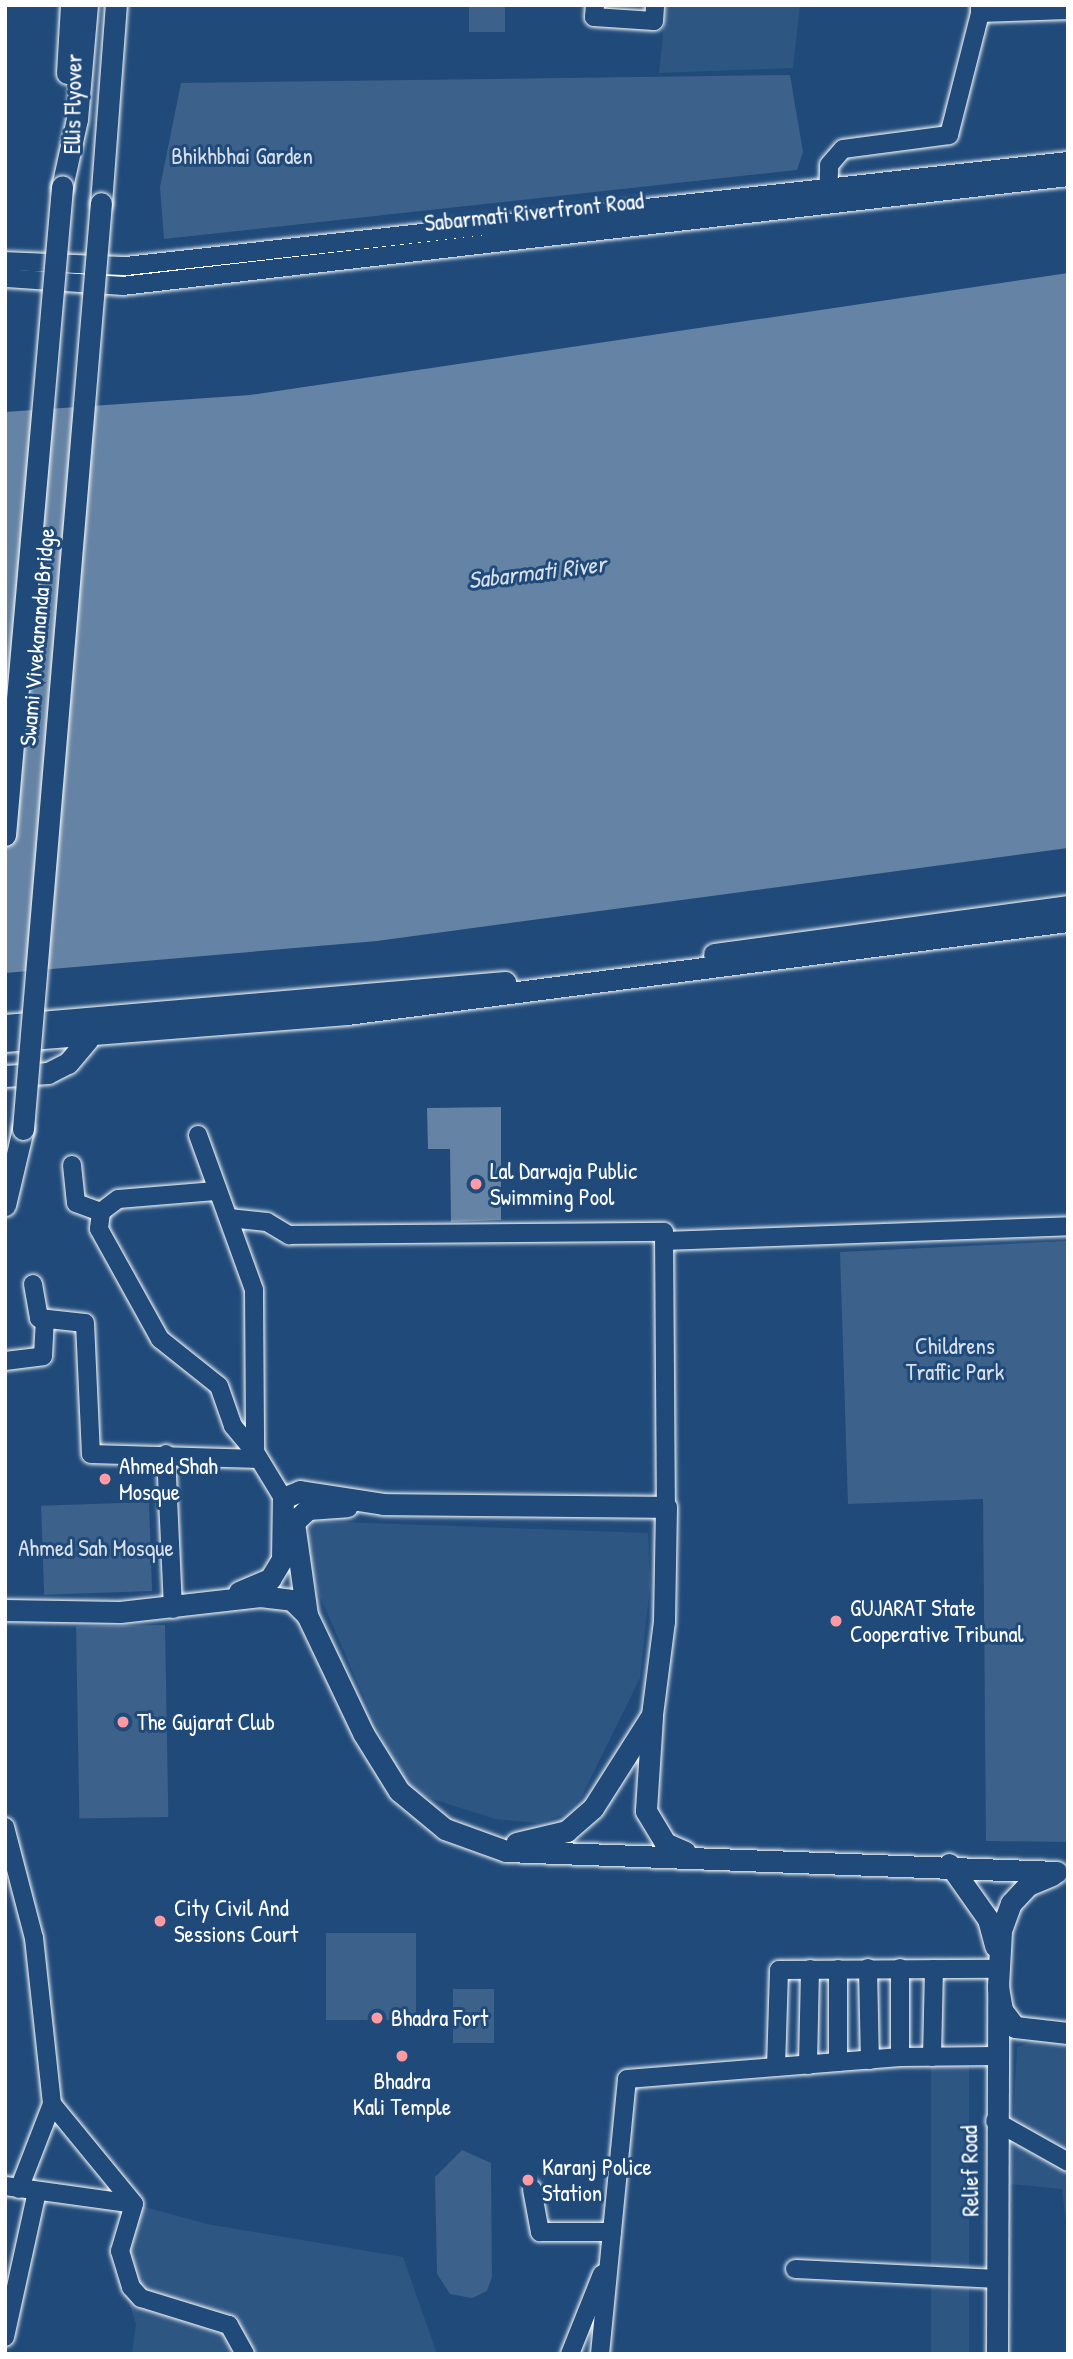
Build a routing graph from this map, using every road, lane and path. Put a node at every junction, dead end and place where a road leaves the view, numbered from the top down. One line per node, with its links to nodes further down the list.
1 (71, 5): 12 (main road)
2 (87, 5): 12 (main road, Ellis Flyover)
3 (103, 5): 9 (main road, Ellis Flyover)
4 (116, 5): 9 (main road)
5 (595, 5): 6 (street)
6 (655, 5)
7 (980, 9): 8 (street); 13 (street)
8 (1068, 10)
9 (102, 157): 26 (main road, Swami Vivekananda Bridge, bridge)
10 (1068, 161): 13 (street, Sabarmati Riverfront Road)
11 (1068, 177): 13 (street, Sabarmati Riverfront Road)
12 (61, 178): 16 (main road, Swami Vivekananda Bridge, bridge)
13 (827, 196): 14 (street, Sabarmati Riverfront Road); 15 (street, Sabarmati Riverfront Road)
14 (5, 261)
15 (5, 278)
16 (5, 835)
17 (1068, 906): 19 (main road)
18 (1068, 921): 20 (main road)
19 (5, 1025)
20 (88, 1039): 21 (main road); 22 (main road)
21 (5, 1041)
22 (5, 1076)
23 (198, 1135): 25 (street)
24 (72, 1165): 27 (street)
25 (215, 1191): 27 (street); 28 (street)
26 (5, 1205)
27 (101, 1212): 35 (street)
28 (229, 1218): 30 (street); 35 (street)
29 (1068, 1226): 30 (street)
30 (666, 1241): 38 (street)
31 (33, 1284): 32 (street)
32 (45, 1320): 33 (street); 34 (street)
33 (5, 1361)
34 (166, 1454): 35 (street); 40 (street)
35 (257, 1455): 36 (street)
36 (283, 1497): 37 (main road); 39 (main road)
37 (383, 1504): 38 (main road); 42 (main road)
38 (666, 1507): 43 (main road)
39 (215, 1602): 40 (main road); 42 (main road)
40 (173, 1609): 41 (main road)
41 (5, 1610)
42 (307, 1615): 45 (main road)
43 (652, 1715): 45 (main road); 46 (main road)
44 (5, 1827): 64 (street)
45 (485, 1845): 46 (main road)
46 (688, 1854): 47 (main road)
47 (948, 1864): 48 (main road); 54 (main road)
48 (1063, 1873): 54 (main road)
49 (868, 1968): 50 (street); 52 (street); 60 (street)
50 (900, 1968): 53 (street); 58 (street)
51 (810, 1969): 52 (street); 62 (street); 63 (street)
52 (838, 1969): 61 (street)
53 (934, 1969): 54 (street); 59 (street)
54 (999, 1978): 55 (main road); 57 (main road, Relief Road)
55 (1031, 2032): 56 (main road); 57 (main road)
56 (1068, 2033)
57 (997, 2056): 59 (street); 65 (main road, Relief Road)
58 (900, 2057): 59 (street); 60 (street)
59 (932, 2057)
60 (870, 2060): 61 (street)
61 (838, 2062): 62 (street)
62 (808, 2064): 63 (street)
63 (776, 2067): 70 (street)
64 (52, 2104): 67 (street); 69 (street)
65 (995, 2121): 66 (street); 73 (main road, Relief Road)
66 (1068, 2162)
67 (20, 2189): 69 (street); 74 (street)
68 (533, 2189): 70 (street)
69 (134, 2204): 75 (street)
70 (612, 2232): 71 (street)
71 (610, 2254): 76 (street); 77 (street)
72 (795, 2269): 73 (street)
73 (999, 2279): 78 (main road, Relief Road)
74 (5, 2337)
75 (245, 2354)
76 (570, 2354)
77 (600, 2354)
78 (997, 2354)

